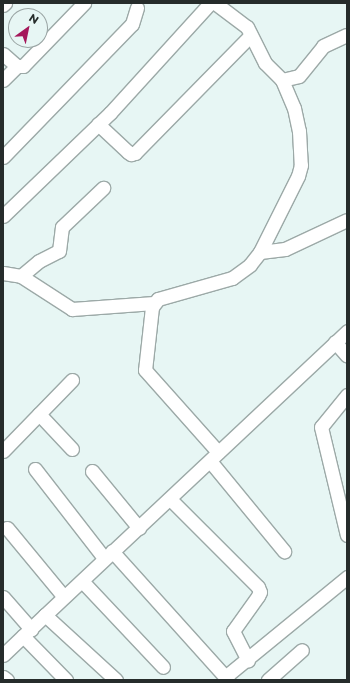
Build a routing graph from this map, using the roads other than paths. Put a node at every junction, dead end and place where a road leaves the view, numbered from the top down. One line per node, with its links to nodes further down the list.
1 (5, 3): 5 (street)
2 (84, 3): 10 (street)
3 (210, 3): 13 (street)
4 (215, 3): 7 (street)
5 (3, 5)
6 (135, 5): 14 (street)
7 (251, 35): 12 (street); 13 (street)
8 (347, 36): 12 (street)
9 (3, 54): 10 (street)
10 (17, 66): 11 (street)
11 (3, 80)
12 (282, 80): 18 (street)
13 (98, 124): 16 (street)
14 (3, 157)
15 (103, 188): 20 (street)
16 (3, 216)
17 (347, 220): 18 (street)
18 (260, 252): 21 (street)
19 (3, 273): 20 (street)
20 (21, 276): 21 (street)
21 (154, 303): 30 (street)
22 (347, 331): 23 (street)
23 (335, 342): 24 (street); 30 (street)
24 (347, 356)
25 (72, 380): 27 (street)
26 (347, 396): 36 (street)
27 (39, 414): 28 (street); 29 (street)
28 (72, 450)
29 (3, 451)
30 (214, 456): 33 (street); 37 (street)
31 (35, 469): 38 (street)
32 (92, 471): 35 (street)
33 (170, 499): 35 (street); 47 (street)
34 (7, 528): 42 (street)
35 (139, 528): 38 (street)
36 (347, 535)
37 (284, 551)
38 (108, 555): 40 (street); 50 (street)
39 (347, 577): 47 (street)
40 (82, 580): 42 (street); 48 (street)
41 (3, 597): 44 (street)
42 (64, 597): 43 (street)
43 (45, 615): 44 (street); 53 (street)
44 (27, 632): 46 (street); 52 (street)
45 (302, 650): 54 (street)
46 (3, 654)
47 (248, 660): 50 (street)
48 (164, 667)
49 (3, 677): 51 (street)
50 (227, 678)
51 (7, 680)
52 (66, 680)
53 (116, 680)
54 (268, 680)

